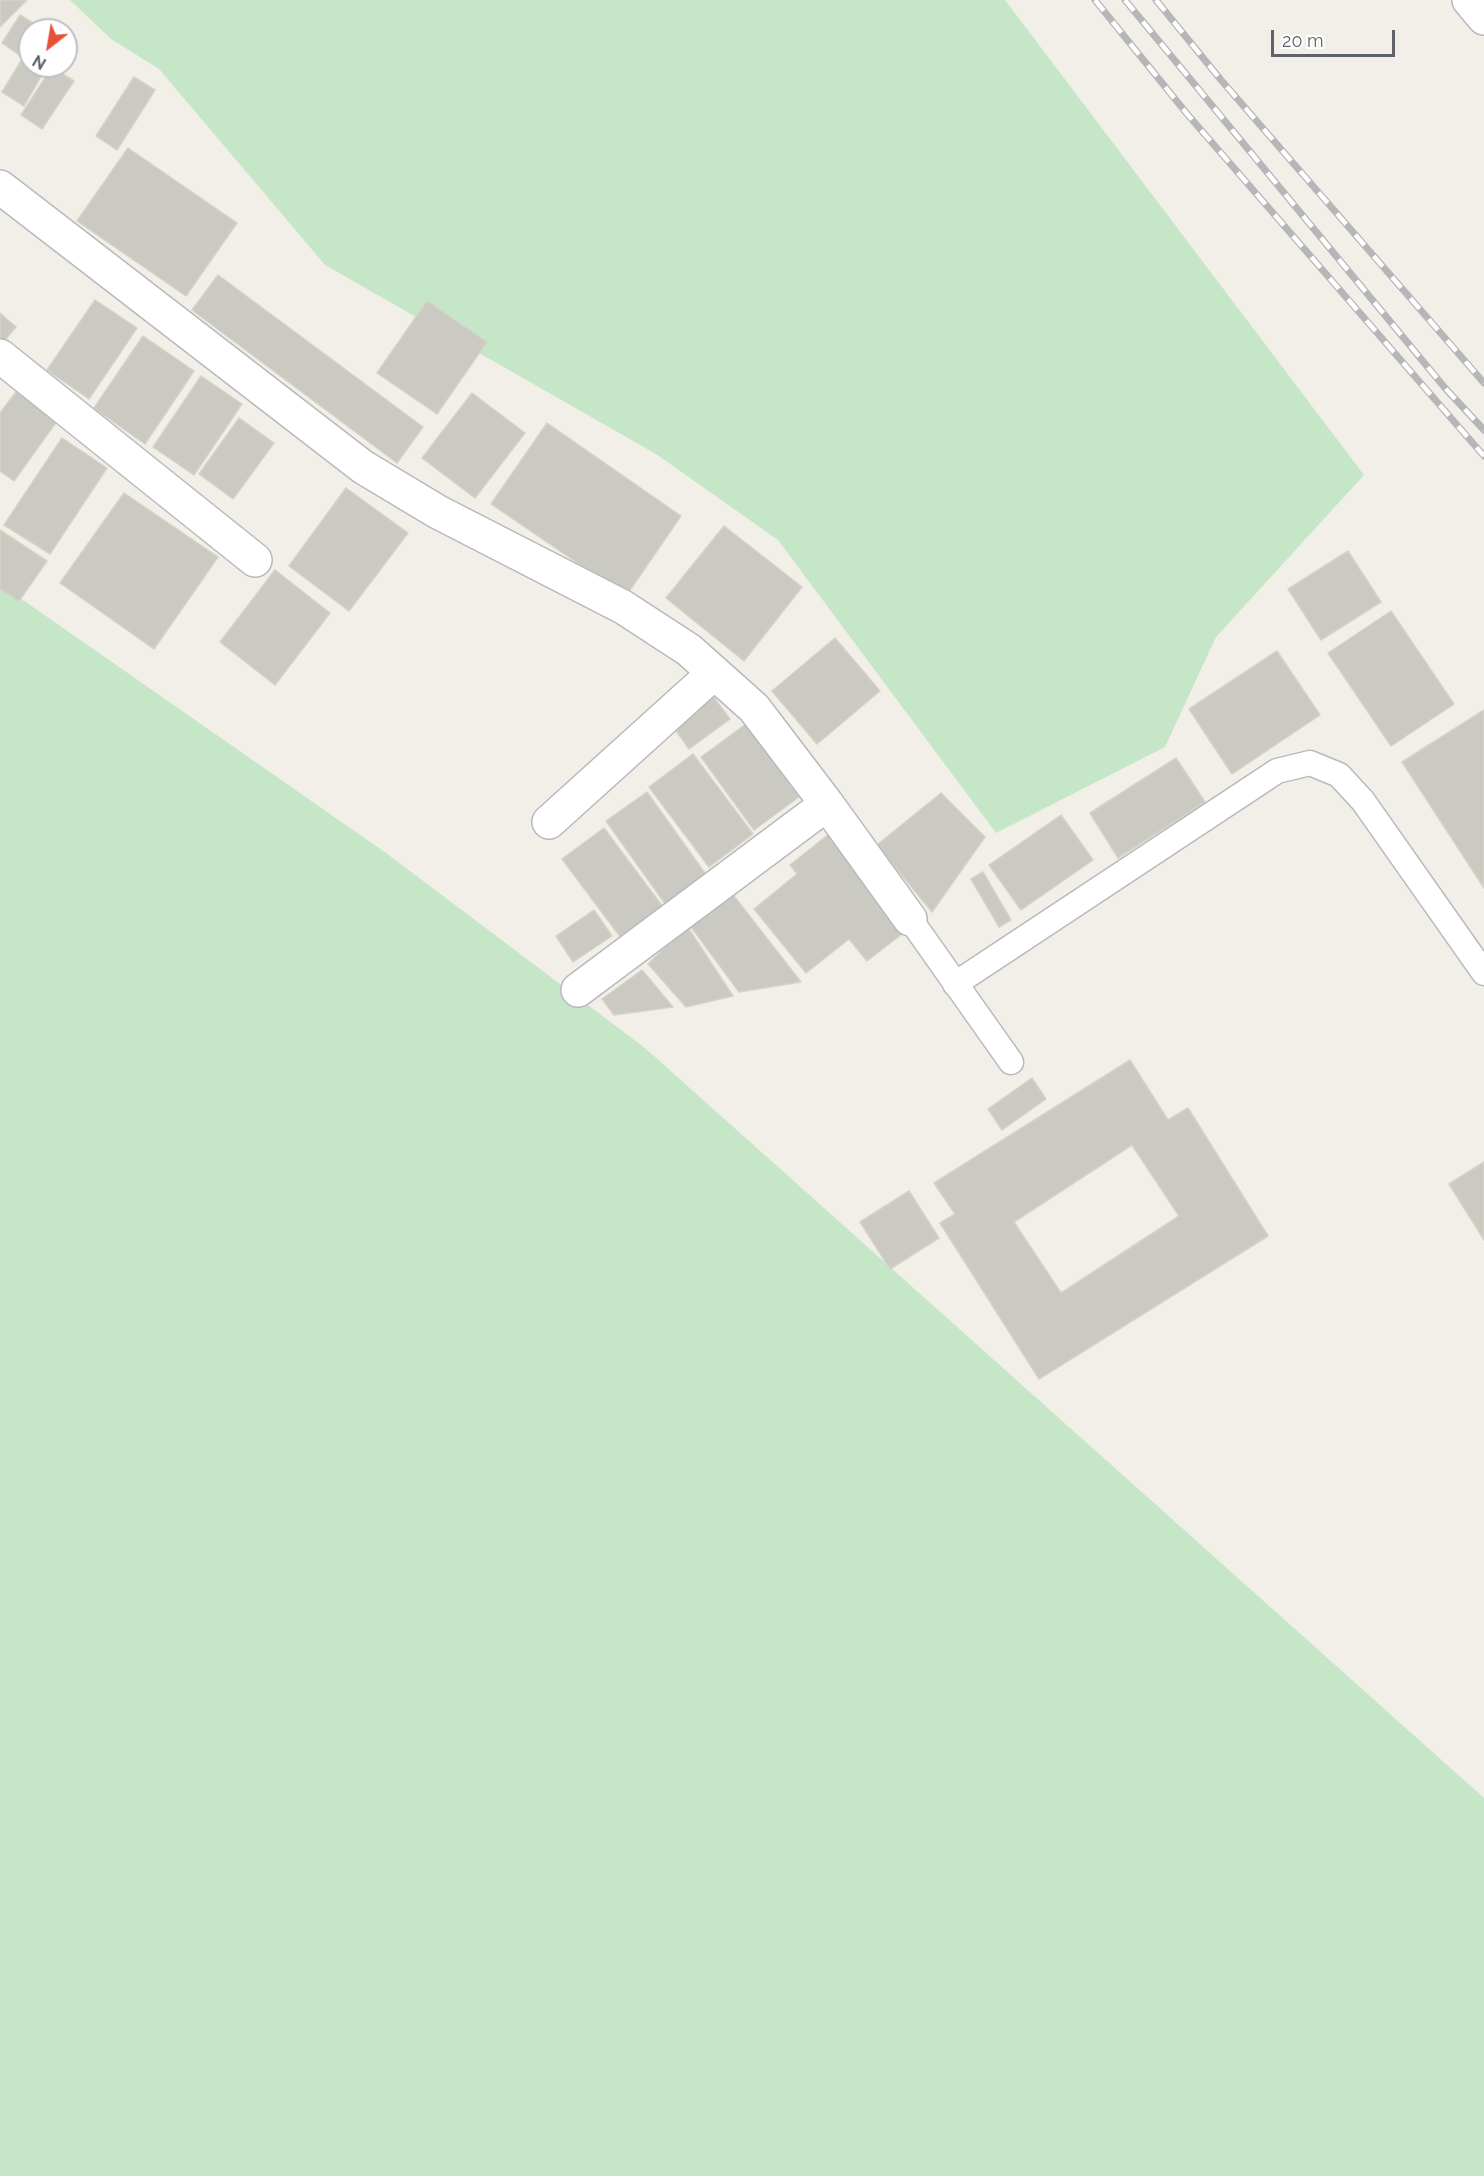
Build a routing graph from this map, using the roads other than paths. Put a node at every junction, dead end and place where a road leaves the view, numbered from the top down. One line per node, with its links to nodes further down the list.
1 (1469, 0): 2 (street)
2 (1484, 18)
3 (0, 187): 6 (street)
4 (0, 356): 5 (street)
5 (255, 560)
6 (714, 673): 7 (street); 8 (street)
7 (827, 804): 9 (street); 12 (street)
8 (549, 822)
9 (910, 919): 11 (lane)
10 (1484, 973): 11 (lane)
11 (956, 984): 13 (lane)
12 (578, 990)
13 (1011, 1062)

